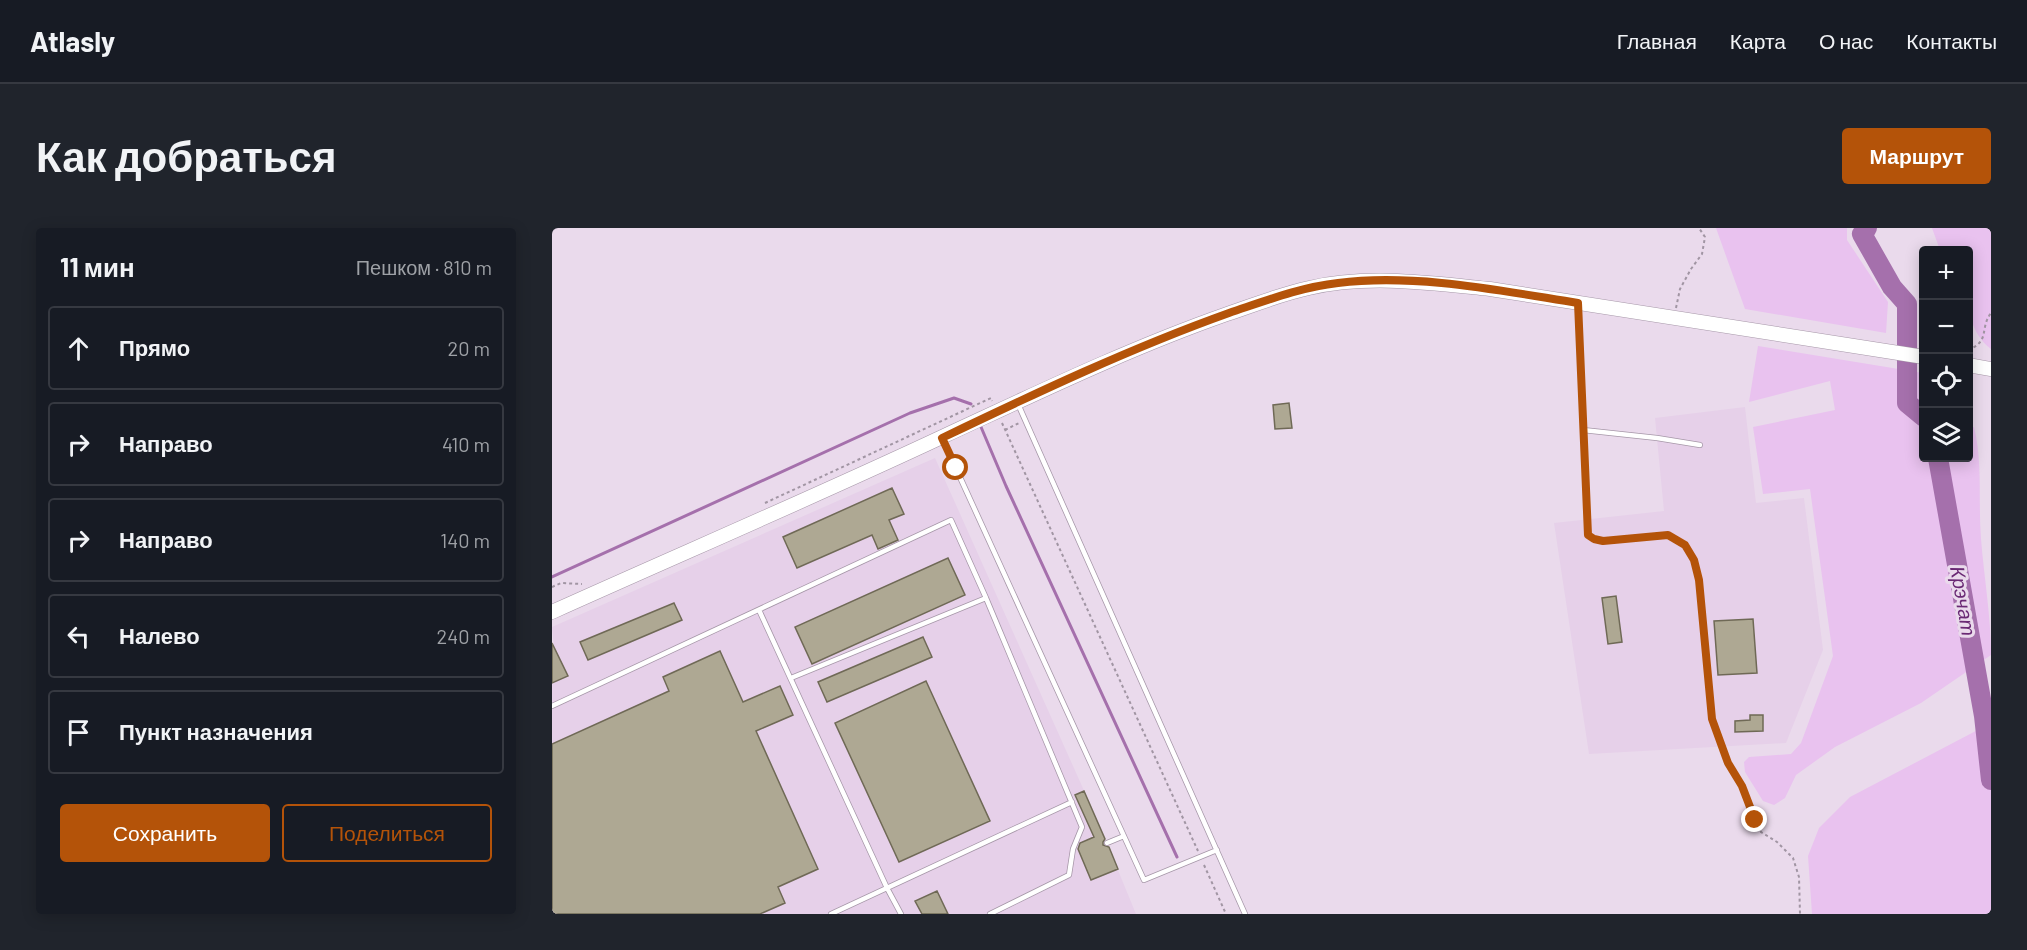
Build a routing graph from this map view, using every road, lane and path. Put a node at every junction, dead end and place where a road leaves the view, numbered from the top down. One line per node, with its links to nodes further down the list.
1 (1700, 228): 4 (path)
2 (1578, 303): 4 (street); 9 (street); 12 (lane)
3 (1991, 313): 5 (path)
4 (1675, 319): 6 (street)
5 (1973, 349)
6 (1919, 356)
7 (1973, 366): 8 (street)
8 (1991, 369)
9 (1017, 402): 11 (lane); 13 (street)
10 (949, 418): 15 (path)
11 (1025, 420): 27 (lane); 29 (path)
12 (1583, 430): 14 (lane); 23 (lane)
13 (942, 438): 20 (street); 25 (lane)
14 (1700, 445)
15 (758, 506)
16 (588, 585): 17 (path)
17 (552, 587)
18 (986, 598): 19 (lane); 21 (lane); 24 (lane)
19 (759, 610): 21 (lane); 22 (lane)
20 (552, 612)
21 (791, 678): 31 (lane)
22 (552, 706)
23 (1712, 719): 37 (path)
24 (1072, 802): 30 (lane); 31 (lane)
25 (1124, 836): 26 (lane); 29 (lane)
26 (1107, 843)
27 (1217, 850): 29 (lane); 36 (lane)
28 (1080, 854): 30 (lane)
29 (1200, 857): 35 (path)
30 (1072, 858): 34 (lane)
31 (887, 888): 32 (lane); 33 (lane)
32 (831, 914)
33 (901, 914)
34 (990, 914)
35 (1226, 914)
36 (1245, 914)
37 (1800, 914)

